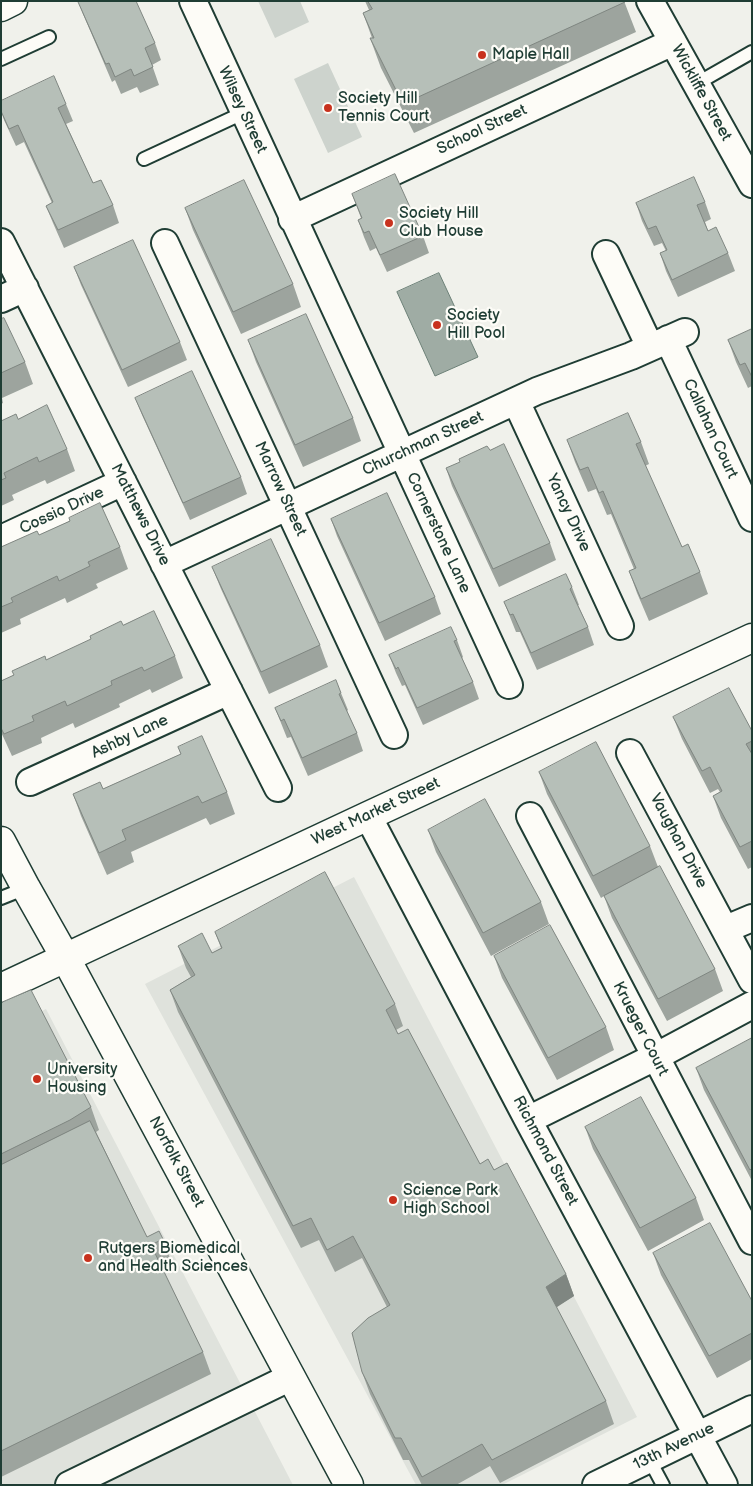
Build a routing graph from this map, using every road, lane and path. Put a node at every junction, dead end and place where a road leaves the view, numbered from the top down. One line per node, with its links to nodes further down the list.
1 (13, 1): 4 (main road)
2 (192, 1): 10 (street, Wilsey Street)
3 (650, 1): 6 (street, Wickliffe Street)
4 (1, 7)
5 (49, 37): 8 (lane)
6 (673, 42): 9 (street, Wickliffe Street); 13 (street, School Street)
7 (752, 52): 9 (lane)
8 (1, 59)
9 (696, 84): 12 (street, Wickliffe Street)
10 (244, 113): 11 (lane); 13 (street, Wilsey Street)
11 (144, 159)
12 (752, 184)
13 (292, 219): 21 (street, Cornerstone Lane)
14 (1, 242): 17 (street, Matthews Drive)
15 (166, 243): 23 (street, Marrow Street)
16 (606, 254): 19 (street, Callahan Court)
17 (25, 288): 18 (street); 22 (street, Matthews Drive)
18 (1, 299)
19 (668, 339): 20 (street, Churchman Street); 24 (street, Callahan Court)
20 (516, 401): 21 (street, Churchman Street); 27 (street, Yancy Drive)
21 (402, 454): 23 (street, Churchman Street); 29 (street, Cornerstone Lane)
22 (123, 482): 25 (street, Cossio Drive); 26 (street, Matthews Drive)
23 (288, 507): 26 (street, Churchman Street); 31 (street, Marrow Street)
24 (752, 518)
25 (1, 539)
26 (164, 564): 30 (street, Matthews Drive)
27 (620, 626)
28 (752, 638): 35 (main road, West Market Street)
29 (509, 684)
30 (229, 691): 33 (street, Ashby Lane); 34 (street, Matthews Drive)
31 (394, 735)
32 (630, 753): 40 (street, Vaughan Drive)
33 (30, 782)
34 (278, 788)
35 (368, 816): 41 (main road, West Market Street); 46 (street, Richmond Street)
36 (530, 816): 45 (street, Krueger Court)
37 (1, 841): 38 (main road, Norfolk Street)
38 (13, 893): 41 (main road, Norfolk Street)
39 (752, 918): 40 (street)
40 (726, 930): 42 (street, Vaughan Drive)
41 (65, 957): 43 (main road, West Market Street); 48 (main road, Norfolk Street)
42 (752, 980)
43 (1, 988)
44 (752, 1005): 45 (street)
45 (655, 1057): 46 (street); 47 (street, Krueger Court)
46 (528, 1120): 50 (street, Richmond Street)
47 (752, 1241)
48 (291, 1377): 52 (street); 53 (main road, Norfolk Street)
49 (752, 1409): 50 (street, 13th Avenue)
50 (698, 1435): 51 (street, 13th Avenue); 56 (street, Richmond Street)
51 (649, 1459): 54 (street, 13th Avenue); 55 (lane)
52 (69, 1485)
53 (349, 1485)
54 (596, 1485)
55 (663, 1485)
56 (724, 1485)

